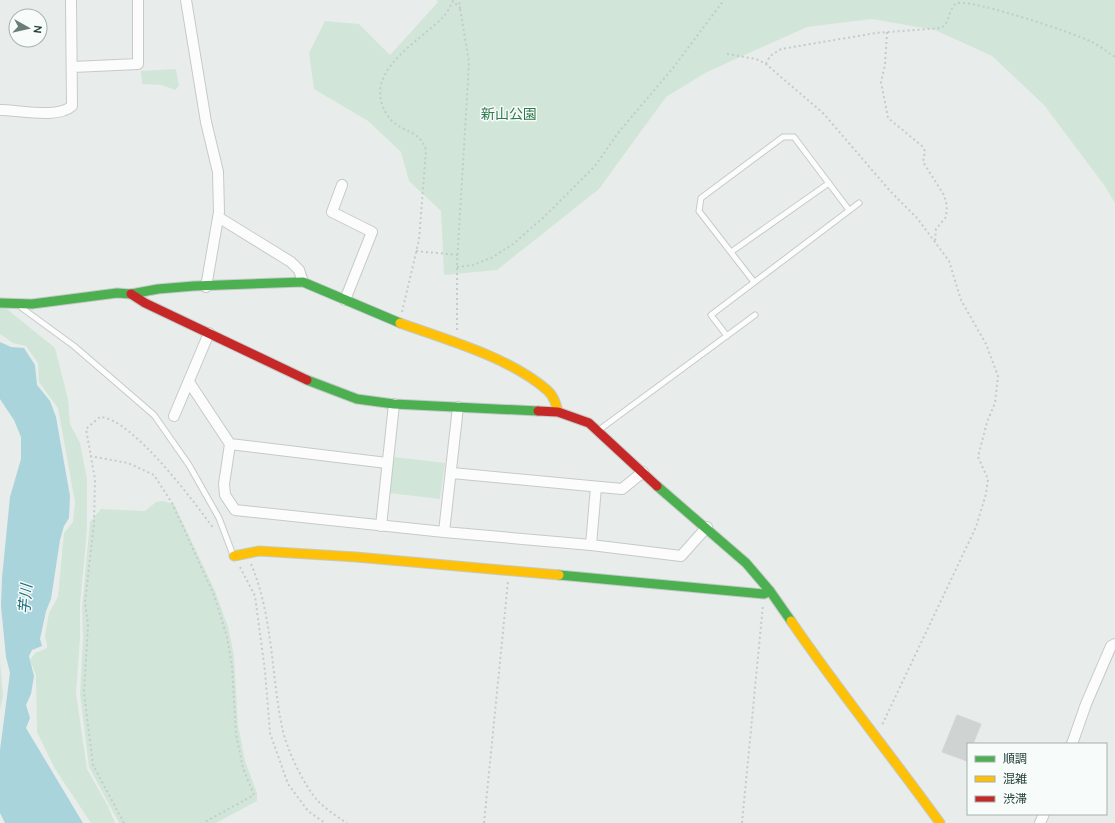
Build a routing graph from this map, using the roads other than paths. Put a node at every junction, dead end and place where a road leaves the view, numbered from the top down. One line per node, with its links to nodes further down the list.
1 (71, 0): 4 (street)
2 (138, 0): 4 (street)
3 (186, 0): 10 (street)
4 (72, 67): 5 (street)
5 (0, 110)
6 (829, 183): 9 (lane); 11 (lane); 11 (lane)
7 (342, 185): 16 (street)
8 (859, 202): 9 (lane)
9 (849, 210): 13 (lane)
10 (218, 217): 12 (street); 14 (street)
11 (731, 252): 13 (lane)
12 (302, 282): 14 (street); 16 (street)
13 (754, 282): 21 (lane)
14 (206, 287): 15 (street)
15 (131, 294): 18 (street); 20 (street)
16 (345, 300): 25 (street)
17 (0, 303): 18 (street)
18 (16, 303): 37 (lane)
19 (754, 315): 21 (lane)
20 (209, 333): 22 (street); 23 (street)
21 (727, 336): 27 (lane)
22 (188, 382): 26 (street); 28 (street)
23 (394, 404): 24 (street); 29 (street)
24 (458, 407): 25 (street); 31 (street)
25 (558, 412): 27 (street)
26 (174, 416)
27 (598, 430): 30 (street)
28 (230, 444): 29 (street); 33 (street)
29 (388, 463): 33 (street)
30 (643, 472): 32 (street); 34 (street)
31 (452, 473): 32 (street); 35 (street)
32 (596, 487): 36 (street)
33 (381, 526): 35 (street)
34 (707, 528): 36 (street); 38 (street)
35 (444, 532): 36 (street)
36 (591, 545)
37 (234, 556): 38 (street)
38 (767, 593): 41 (street)
39 (1115, 644): 40 (street)
40 (1072, 743)
41 (940, 823)

